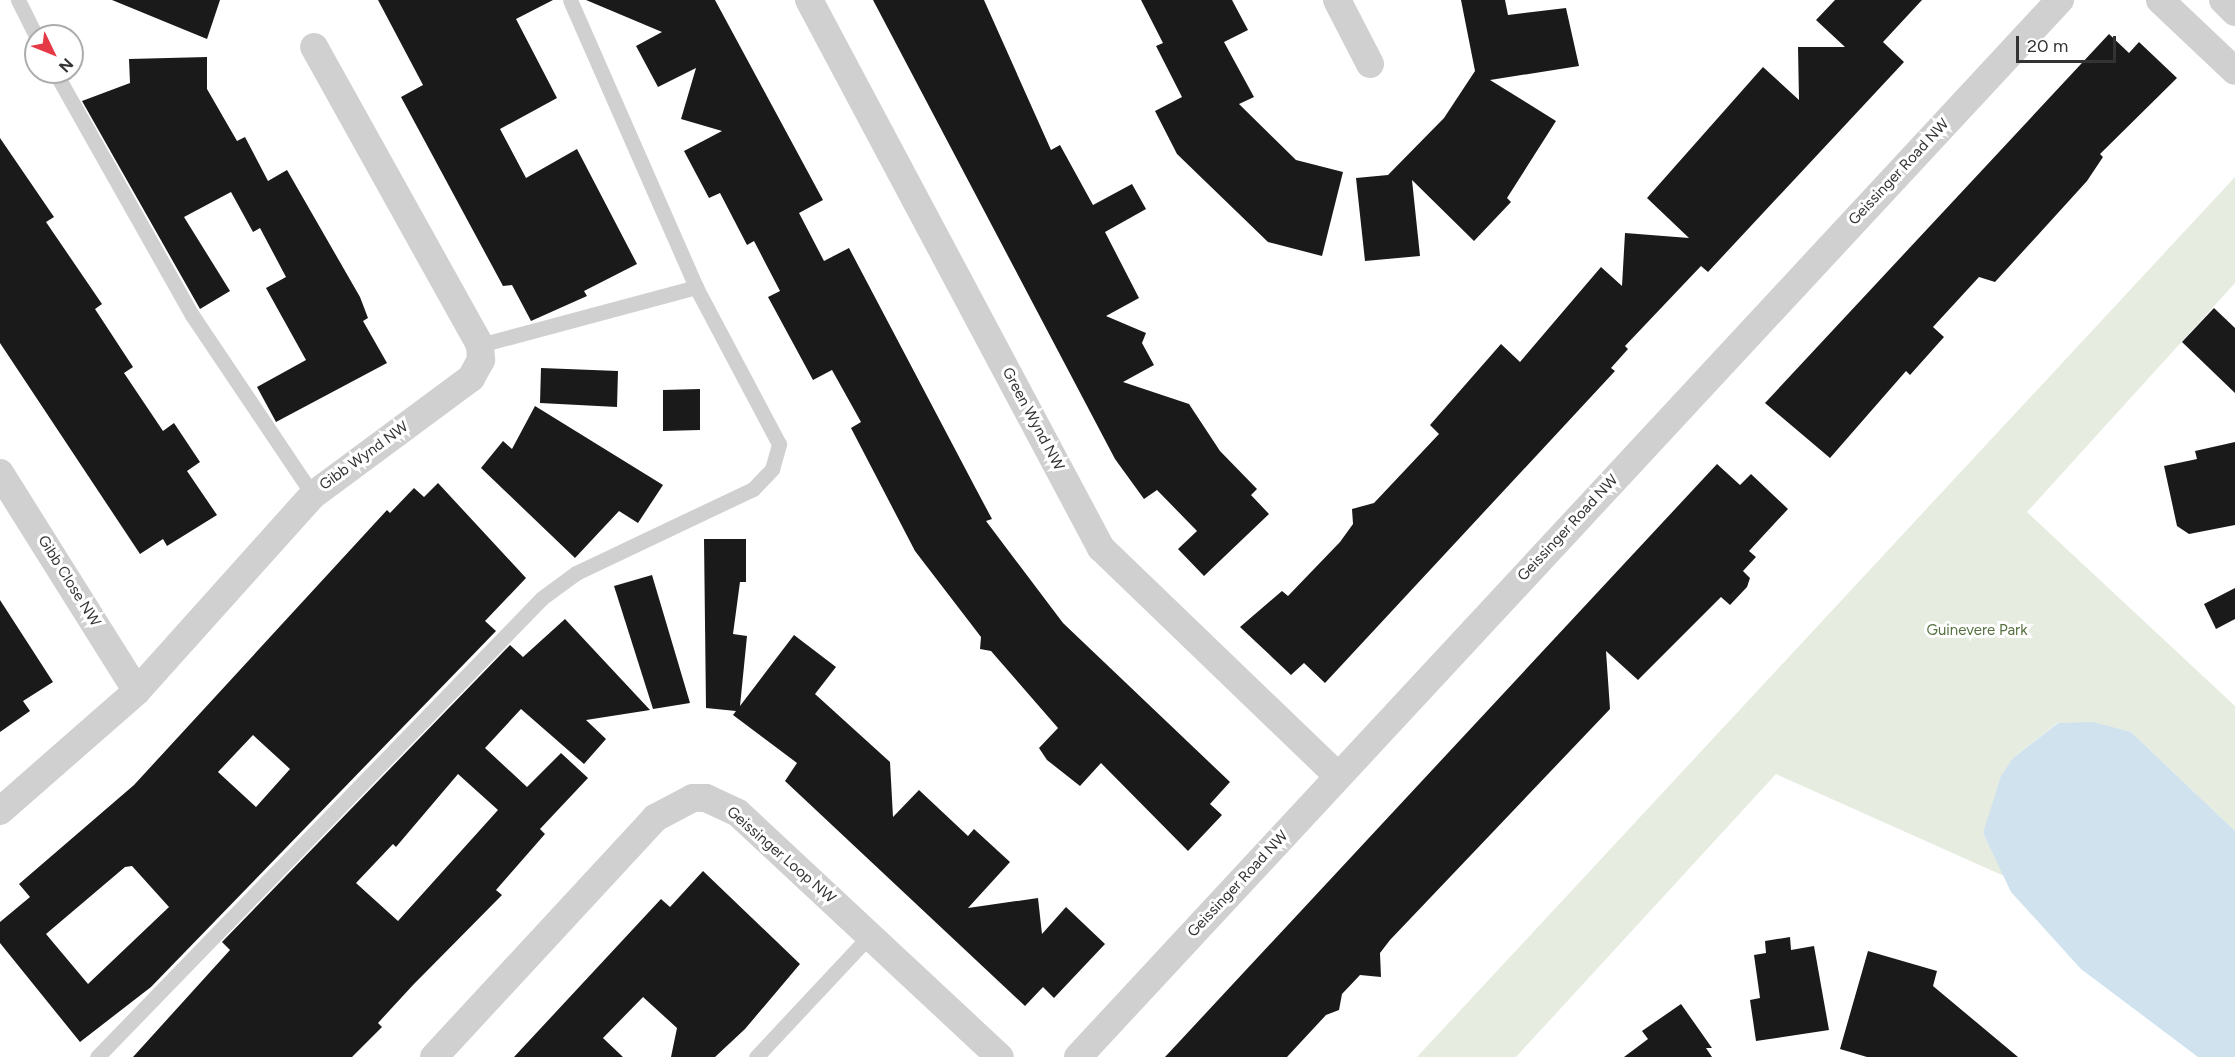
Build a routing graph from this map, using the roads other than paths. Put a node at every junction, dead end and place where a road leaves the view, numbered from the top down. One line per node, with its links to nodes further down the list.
1 (18, 0): 9 (lane)
2 (570, 0): 14 (lane)
3 (809, 0): 19 (street, Green Wynd NW)
4 (1337, 0): 11 (street)
5 (2060, 0): 19 (street, Geissinger Road NW)
6 (2160, 0): 12 (street)
7 (2223, 0): 8 (street)
8 (2235, 12)
9 (30, 24)
10 (314, 47): 15 (street)
11 (1370, 64)
12 (2235, 71)
13 (62, 84): 17 (lane)
14 (696, 287): 15 (lane); 22 (lane)
15 (480, 345): 17 (street, Gibb Wynd NW)
16 (0, 473): 18 (street, Gibb Close NW)
17 (312, 495): 18 (street, Gibb Wynd NW)
18 (137, 691): 20 (street, Gibb Wynd NW)
19 (1338, 776): 26 (street, Geissinger Road NW)
20 (0, 811)
21 (870, 935): 23 (street, Geissinger Loop NW); 24 (lane); 25 (street, Geissinger Loop NW)
22 (97, 1057)
23 (434, 1057)
24 (756, 1057)
25 (1000, 1057)
26 (1078, 1057)

